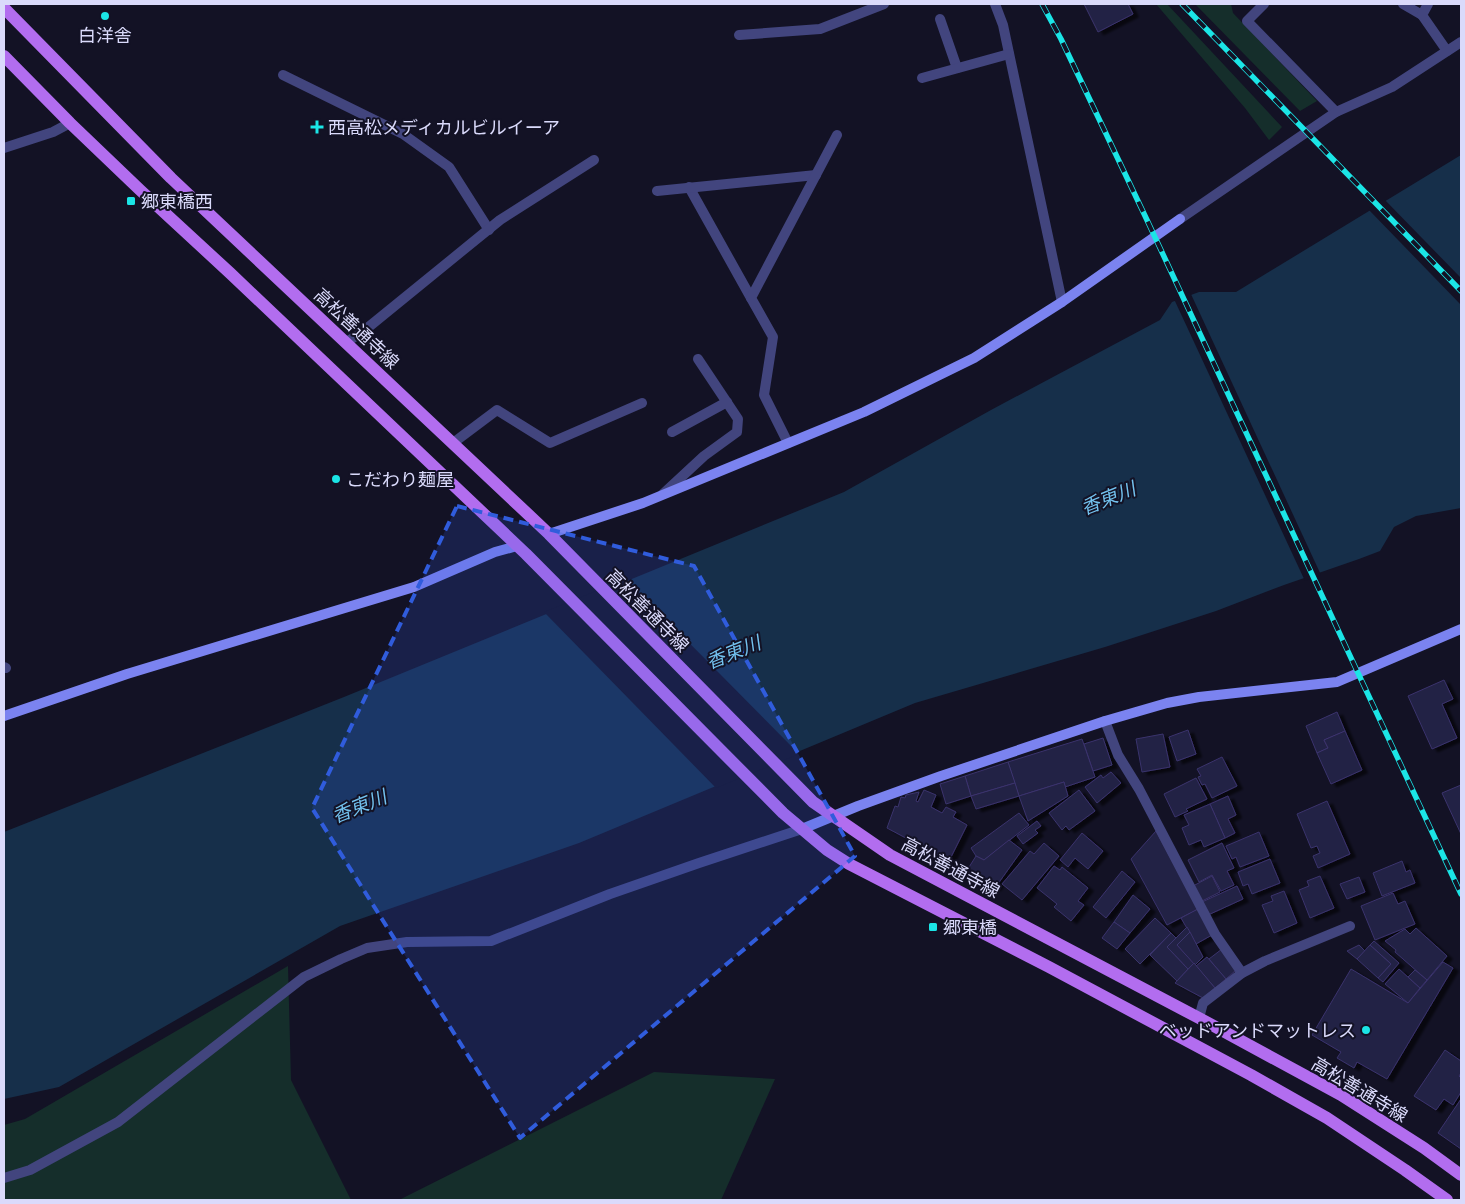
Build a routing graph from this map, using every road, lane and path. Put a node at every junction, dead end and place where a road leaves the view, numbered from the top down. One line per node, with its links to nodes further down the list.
1 (884, 4): 9 (street)
2 (995, 4): 12 (street)
3 (1264, 4): 17 (street)
4 (1403, 4): 7 (street)
5 (1428, 4): 7 (street)
6 (4, 8): 28 (main road, 高松善通寺線)
7 (1422, 15): 11 (street)
8 (940, 19): 14 (street)
9 (739, 35)
10 (1461, 42): 11 (street)
11 (1447, 51): 17 (street)
12 (1009, 54): 14 (street); 27 (street)
13 (4, 56): 18 (main road)
14 (957, 68): 16 (street)
15 (283, 75): 25 (street)
16 (922, 78)
17 (1336, 112): 27 (street)
18 (70, 123): 20 (street); 37 (main road)
19 (837, 135): 22 (street)
20 (4, 148)
21 (594, 160): 25 (street)
22 (816, 175): 23 (street); 26 (street)
23 (689, 187): 24 (street); 26 (street)
24 (657, 191)
25 (489, 230): 28 (street)
26 (751, 298): 34 (street)
27 (1062, 302): 34 (street)
28 (346, 342): 33 (main road, 高松善通寺線)
29 (698, 358): 30 (street)
30 (727, 402): 32 (street); 35 (street)
31 (642, 403): 33 (street)
32 (672, 432)
33 (453, 443): 36 (main road, 高松善通寺線)
34 (788, 443): 35 (street)
35 (662, 495): 36 (street)
36 (553, 539): 41 (main road, 高松善通寺線)
37 (521, 550): 39 (street); 42 (main road)
38 (1461, 628): 40 (street)
39 (4, 716)
40 (1105, 721): 41 (street); 44 (street)
41 (834, 816): 42 (street); 45 (main road, 高松善通寺線)
42 (802, 829): 47 (street); 48 (main road)
43 (1350, 926): 44 (street)
44 (1242, 973): 45 (street)
45 (1199, 1018): 46 (main road, 高松善通寺線)
46 (1461, 1175)
47 (4, 1178)
48 (1447, 1200)

